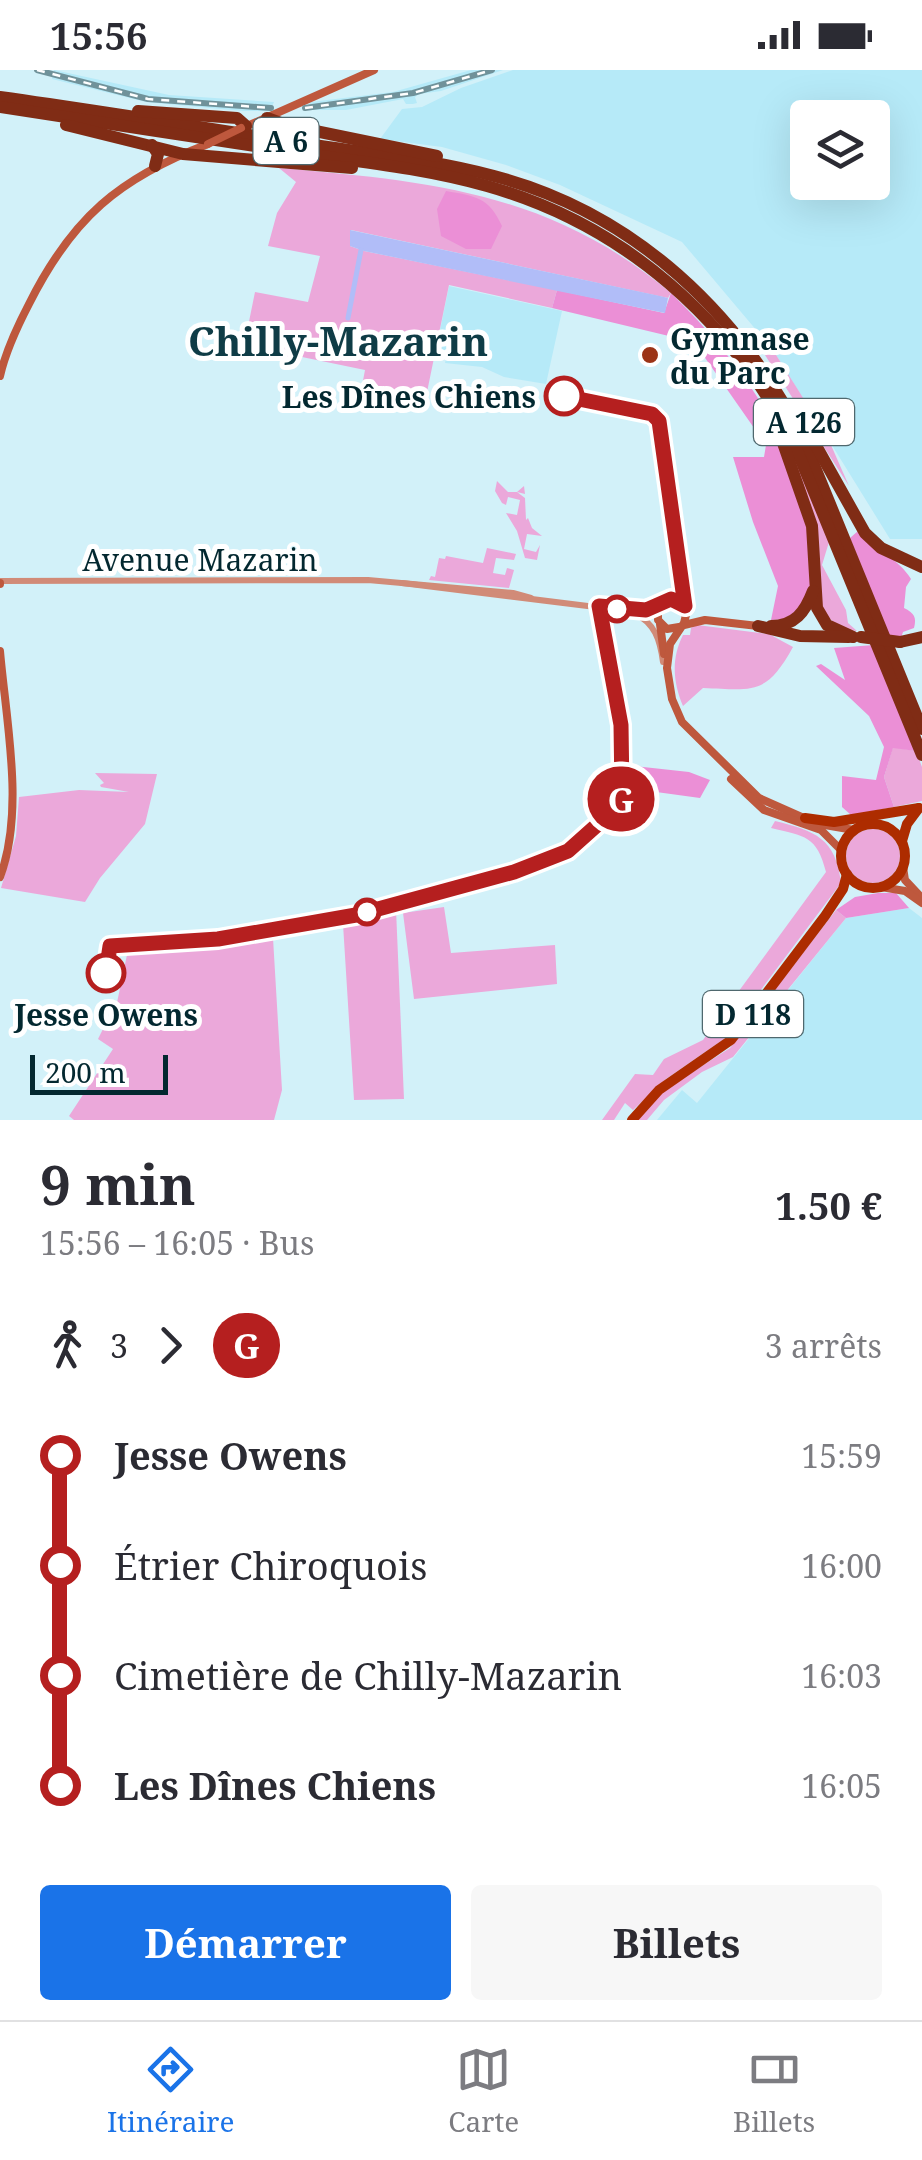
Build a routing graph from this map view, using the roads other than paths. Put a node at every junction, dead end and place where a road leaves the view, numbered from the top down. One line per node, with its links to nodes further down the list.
1 (374, 70): 5 (main road)
2 (0, 97): 4 (highway, A 6)
3 (0, 107): 6 (highway, A 6)
4 (81, 109): 8 (highway); 14 (highway, A 6)
5 (286, 109): 7 (main road); 9 (highway)
6 (17, 110): 10 (highway); 13 (highway, A 6)
7 (265, 119): 8 (highway); 9 (highway)
8 (241, 124): 11 (main road, bridge)
9 (293, 126): 14 (highway)
10 (152, 146): 11 (highway); 12 (highway)
11 (183, 154): 12 (main road); 13 (highway)
12 (155, 166): 16 (main road)
13 (414, 171): 17 (highway, A 6)
14 (490, 174): 15 (highway, A 6)
15 (743, 340): 18 (highway, A 126); 32 (highway, A 6)
16 (0, 376)
17 (760, 384): 20 (highway, A 126); 34 (highway, A 6)
18 (922, 564)
19 (0, 583): 23 (street, Avenue Mazarin)
20 (814, 590): 27 (highway); 29 (highway, A 126)
21 (658, 606): 22 (main road); 23 (street, Avenue Mazarin); 25 (main road)
22 (687, 611): 24 (main road); 26 (main road)
23 (630, 612): 25 (street, Avenue Mazarin); 31 (street)
24 (705, 620): 26 (main road); 27 (main road)
25 (659, 622): 26 (main road); 31 (main road)
26 (680, 626): 39 (main road)
27 (758, 626): 29 (highway)
28 (922, 636): 29 (highway, bridge)
29 (857, 637)
30 (0, 652): 33 (main road)
31 (663, 662): 45 (main road)
32 (922, 730)
33 (10, 751): 35 (main road); 36 (main road)
34 (922, 755)
35 (11, 784): 36 (main road); 37 (main road)
36 (16, 794): 40 (main road)
37 (11, 808): 40 (main road); 44 (main road)
38 (921, 808): 39 (main road); 41 (main road); 43 (main road)
39 (805, 818): 42 (main road)
40 (14, 824): 44 (main road)
41 (887, 827): 42 (main road); 43 (main road)
42 (854, 830): 45 (main road)
43 (902, 842): 46 (main road)
44 (9, 848): 48 (main road)
45 (841, 850): 47 (main road)
46 (903, 867): 50 (main road); 51 (main road)
47 (847, 874): 49 (main road); 52 (main road, D 118)
48 (0, 877)
49 (862, 886): 50 (main road); 52 (main road, D 118)
50 (881, 887): 51 (main road)
51 (922, 901)
52 (825, 916): 53 (main road, D 118)
53 (632, 1120)

